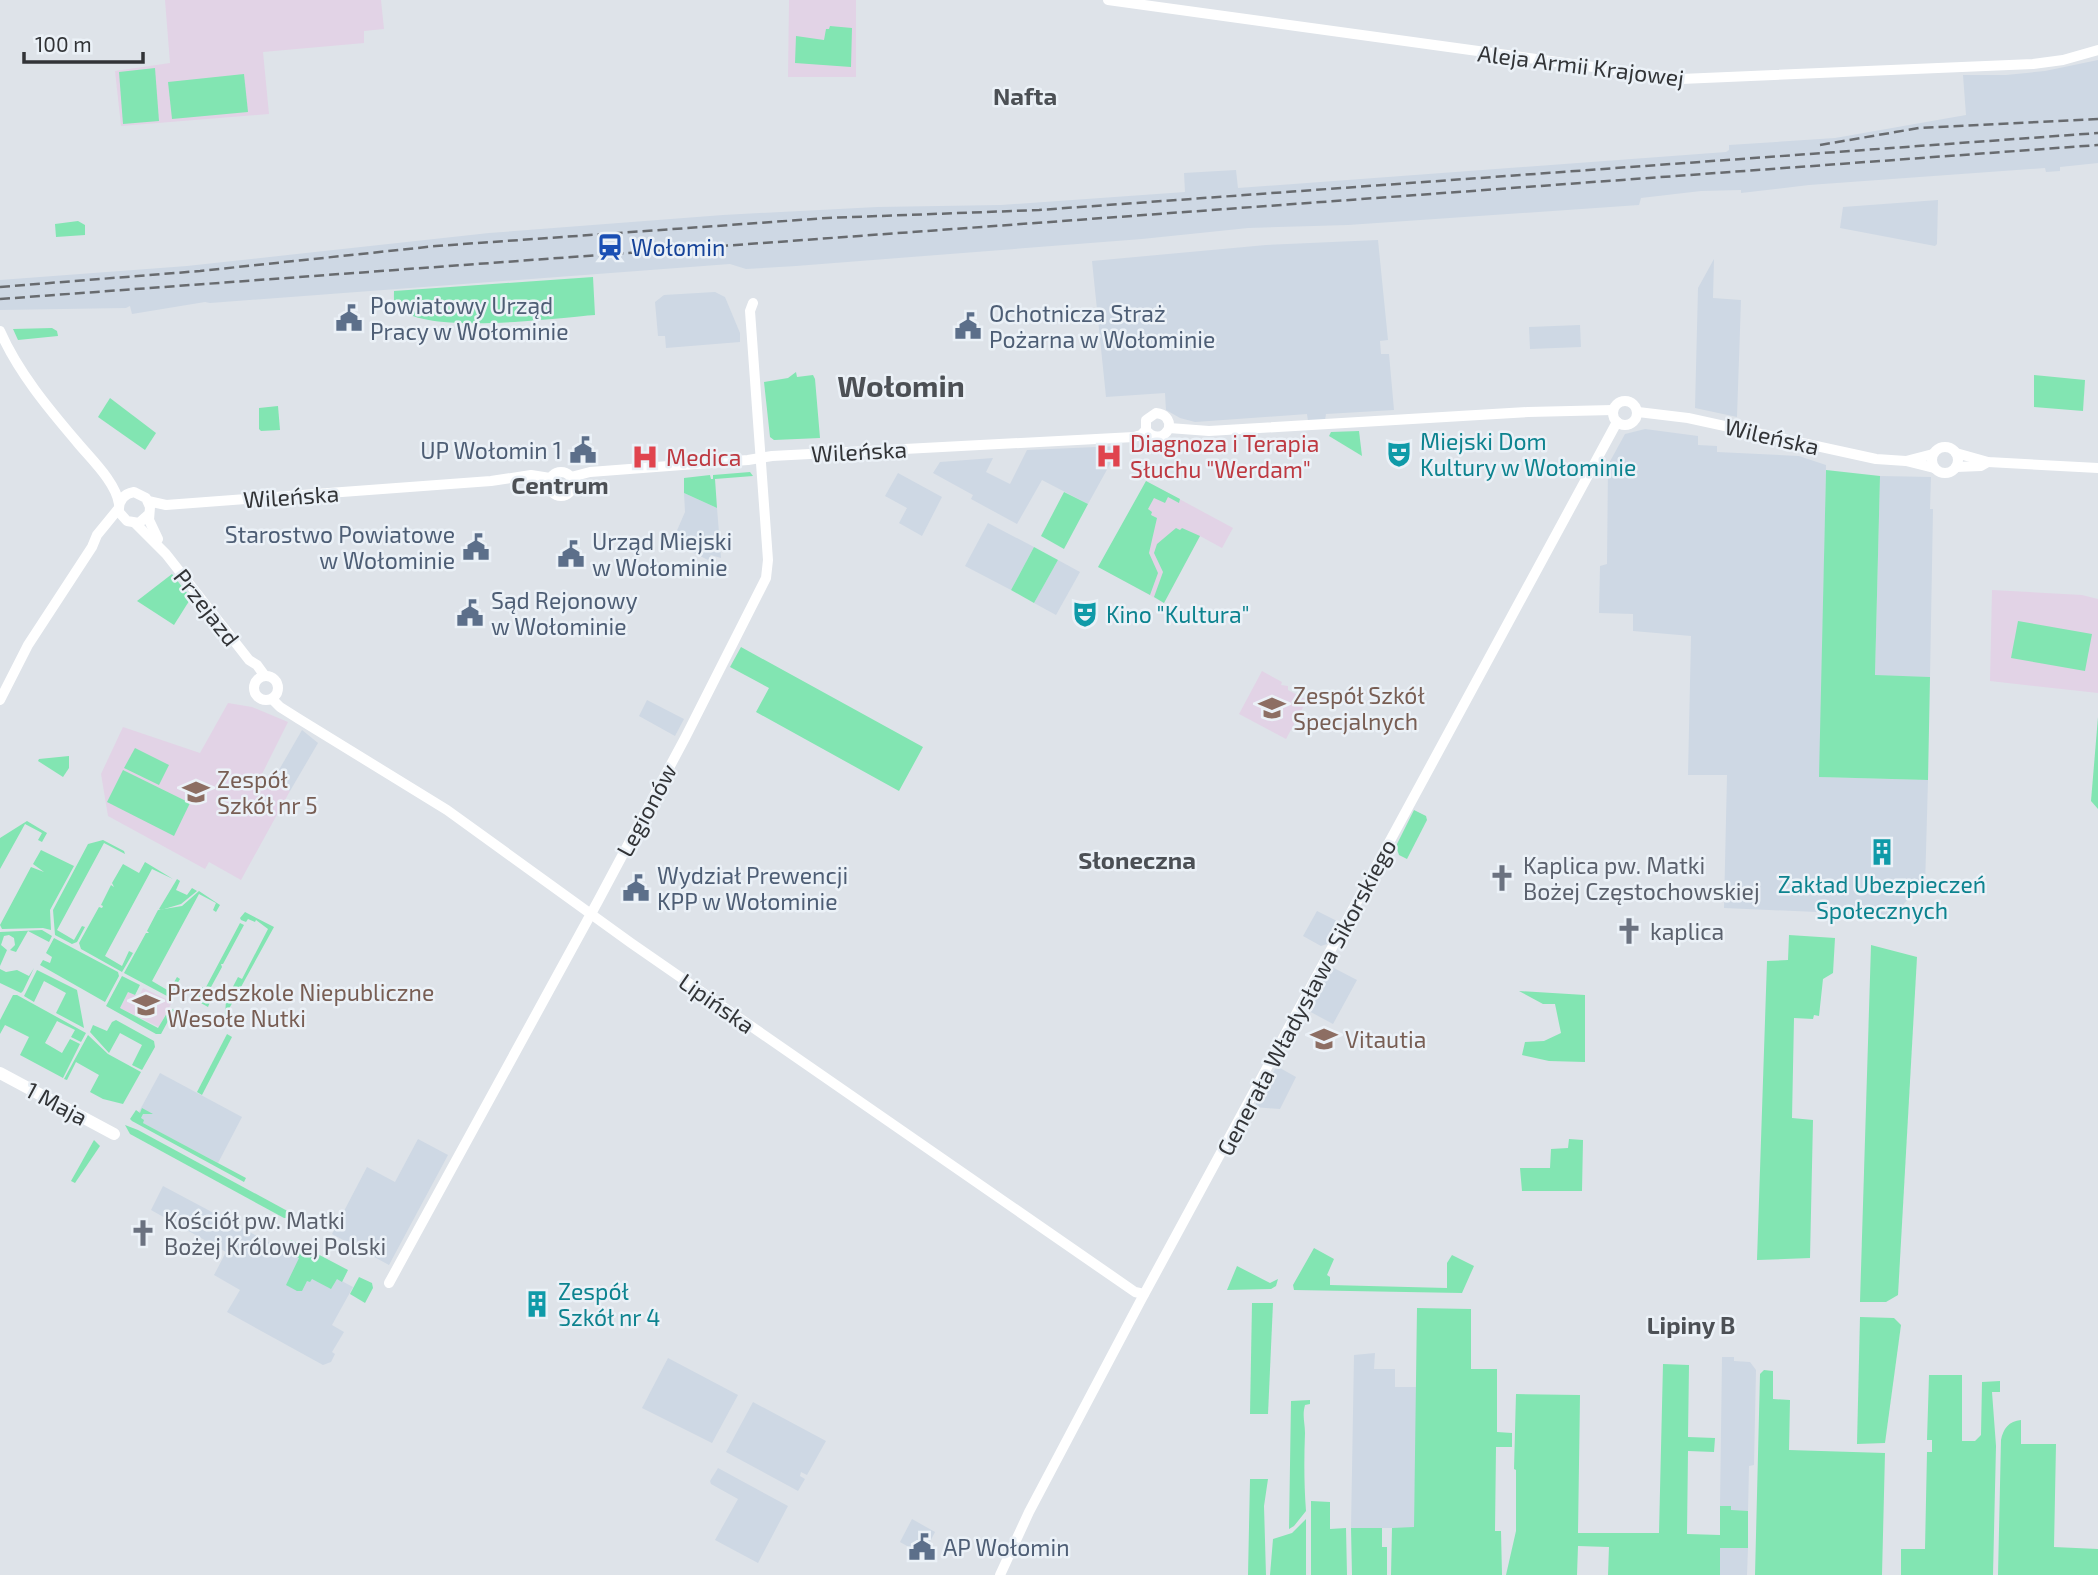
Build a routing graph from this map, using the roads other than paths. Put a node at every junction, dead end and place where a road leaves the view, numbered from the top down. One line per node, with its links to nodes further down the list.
1 (1108, 0): 2 (street, Aleja Armii Krajowej)
2 (2098, 50)
3 (753, 303): 14 (street, Legionów)
4 (2, 336): 17 (street)
5 (1594, 410): 6 (street); 9 (street); 11 (street)
6 (1613, 410): 7 (street); 8 (street)
7 (1638, 412): 8 (street); 15 (street, Wileńska)
8 (1617, 422): 11 (street, Generała Władysława Sikorskiego)
9 (1169, 428): 10 (street); 10 (street)
10 (1146, 430): 14 (street, Wileńska)
11 (1607, 440): 37 (street, Generała Władysława Sikorskiego)
12 (1956, 453): 13 (street); 16 (street); 18 (street)
13 (1933, 454): 15 (street, Wileńska); 19 (street)
14 (761, 458): 21 (street, Wileńska); 33 (street, Legionów)
15 (1906, 461): 19 (street, Wileńska)
16 (1988, 462): 18 (street); 20 (street)
17 (97, 464): 23 (street); 25 (street)
18 (1956, 467): 19 (street)
19 (1934, 468)
20 (2098, 468)
21 (570, 477): 22 (street); 22 (street)
22 (549, 482): 24 (street, Wileńska)
23 (130, 493): 24 (street); 25 (street)
24 (148, 501): 26 (street)
25 (119, 506): 27 (street); 28 (street)
26 (149, 514): 27 (street); 29 (street, Przejazd)
27 (131, 522): 28 (street); 29 (street, Przejazd)
28 (92, 547): 32 (street)
29 (166, 554): 30 (street, Przejazd)
30 (261, 678): 31 (street); 31 (street)
31 (275, 695): 33 (street, Lipińska)
32 (0, 700)
33 (590, 914): 36 (street, Legionów); 37 (street, Lipińska)
34 (0, 1073): 35 (main road, 1 Maja)
35 (114, 1134)
36 (389, 1283)
37 (1144, 1294): 38 (street, Generała Władysława Sikorskiego)
38 (1000, 1575)

